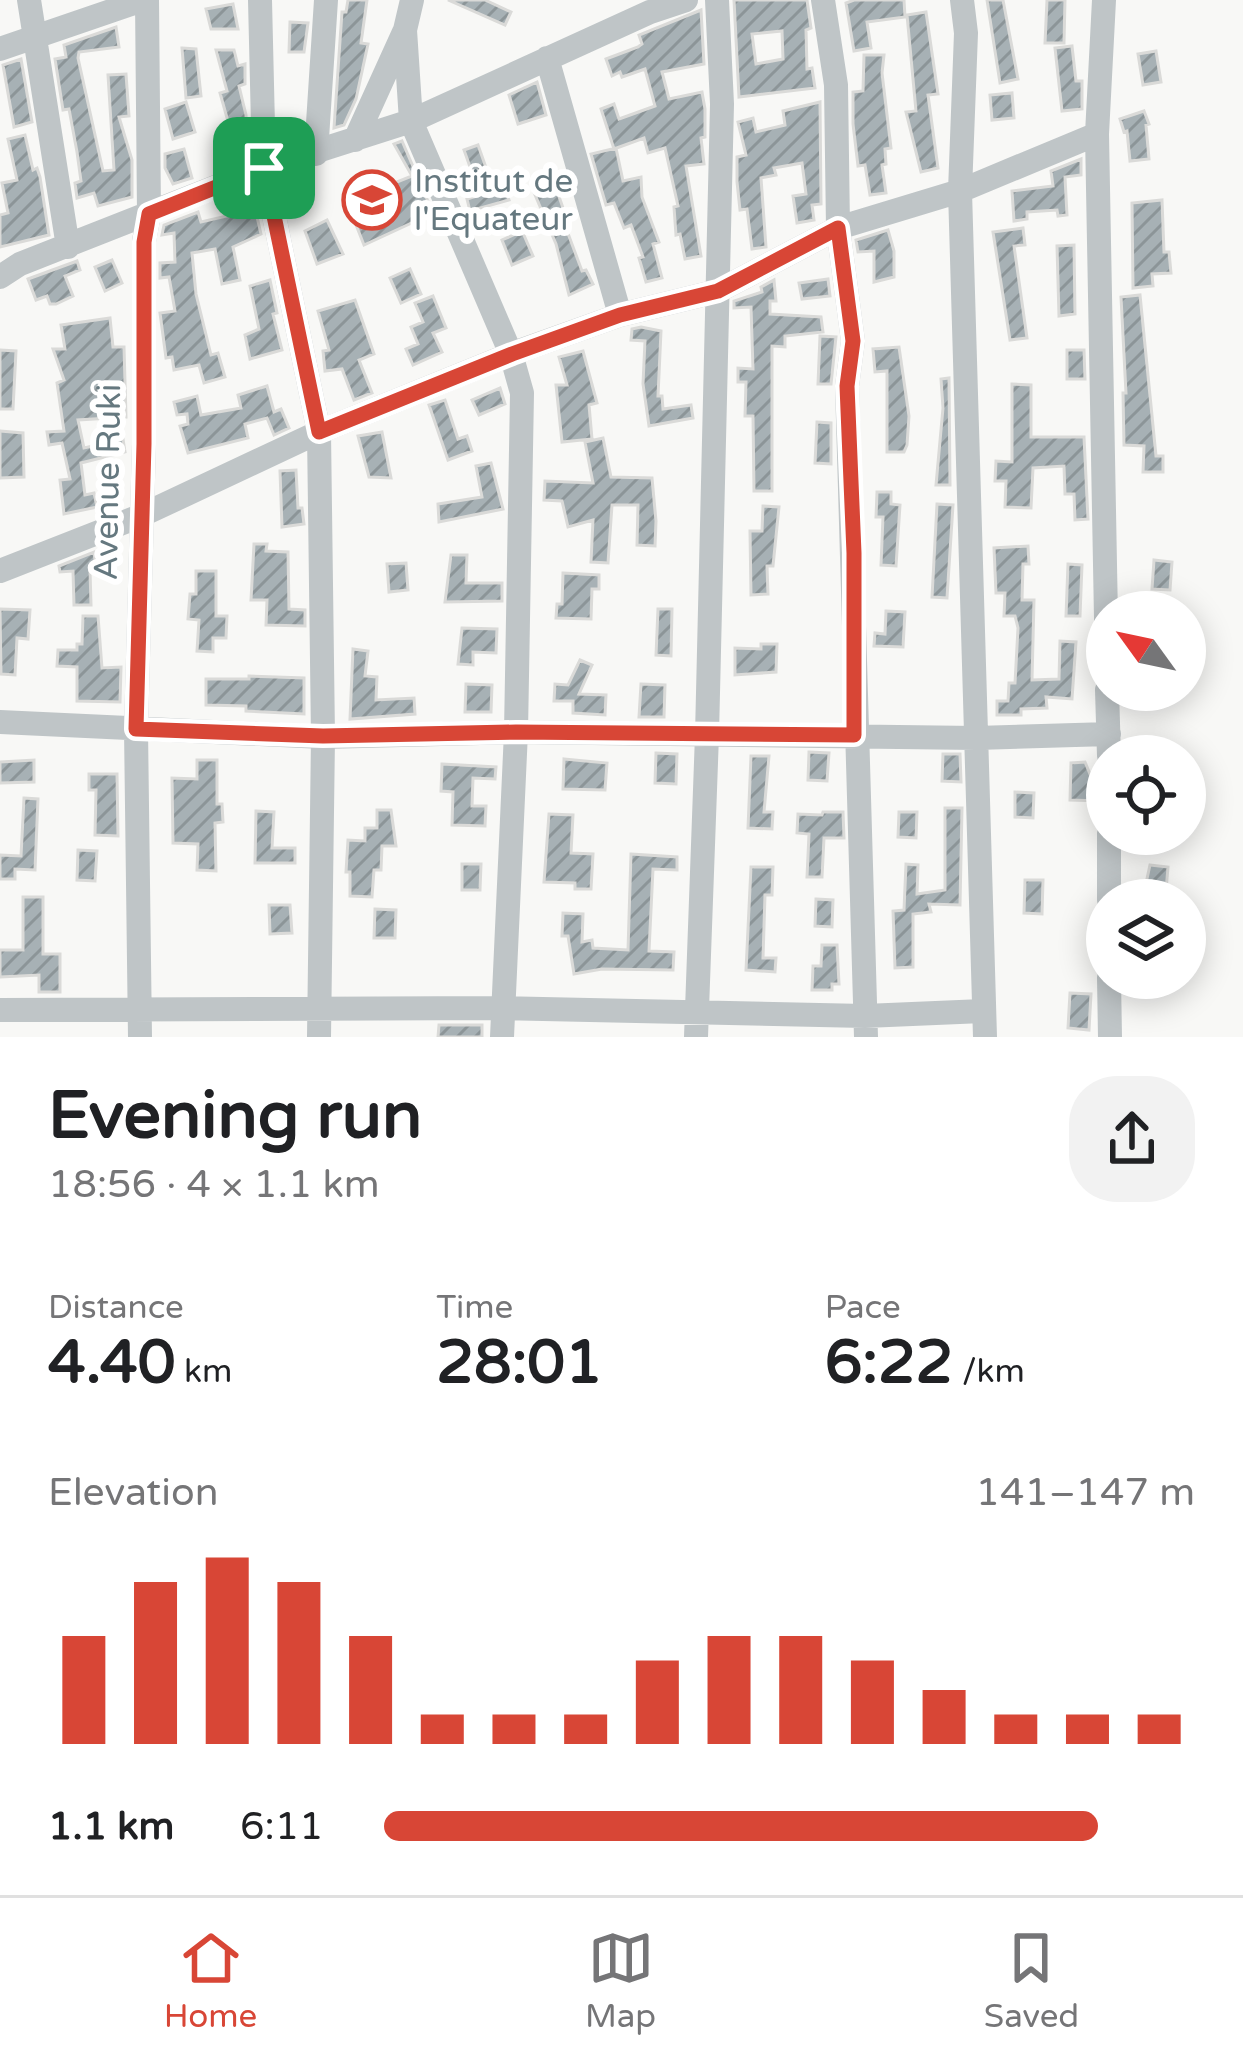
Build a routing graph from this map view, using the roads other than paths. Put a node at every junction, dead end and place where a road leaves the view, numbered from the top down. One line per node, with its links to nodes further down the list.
1 (28, 0): 13 (street)
2 (145, 0): 13 (street); 22 (street, Avenue Ruki)
3 (260, 0): 20 (street)
4 (326, 0): 19 (street)
5 (412, 0): 12 (street)
6 (686, 0): 11 (street)
7 (718, 0): 26 (street)
8 (823, 0): 23 (street)
9 (962, 0): 21 (street)
10 (1104, 0): 17 (street)
11 (648, 6): 15 (street)
12 (405, 30): 16 (street); 18 (street)
13 (32, 39): 14 (street); 24 (street)
14 (0, 50)
15 (547, 58): 16 (street); 27 (street)
16 (411, 121): 18 (street); 28 (street)
17 (1096, 134): 21 (street); 32 (street)
18 (355, 140): 19 (street)
19 (316, 154): 20 (street)
20 (264, 168): 22 (street); 29 (street)
21 (960, 191): 23 (street); 39 (street)
22 (149, 214): 24 (street); 30 (street, Avenue Ruki)
23 (838, 228): 26 (street); 37 (street)
24 (68, 247): 25 (street)
25 (0, 277)
26 (718, 291): 27 (street); 36 (street)
27 (620, 315): 28 (street)
28 (512, 354): 29 (street); 35 (street)
29 (319, 432): 30 (street); 38 (street)
30 (140, 516): 31 (street); 34 (street, Avenue Ruki)
31 (0, 571)
32 (1105, 591)
33 (0, 722): 34 (street)
34 (136, 729): 38 (street); 46 (street, Avenue Ruki)
35 (516, 732): 36 (street); 38 (street); 43 (street)
36 (707, 735): 37 (street); 47 (street)
37 (854, 735): 39 (street); 48 (street)
38 (323, 736): 42 (street)
39 (976, 738): 40 (street); 45 (street)
40 (1086, 744)
41 (1109, 999): 52 (street)
42 (320, 1008): 43 (street); 46 (street); 49 (street)
43 (502, 1008): 47 (street); 50 (street)
44 (0, 1010): 46 (street)
45 (983, 1011): 48 (street); 51 (street)
46 (141, 1024)
47 (696, 1026): 48 (street)
48 (865, 1026)
49 (319, 1037)
50 (502, 1037)
51 (985, 1037)
52 (1109, 1037)

